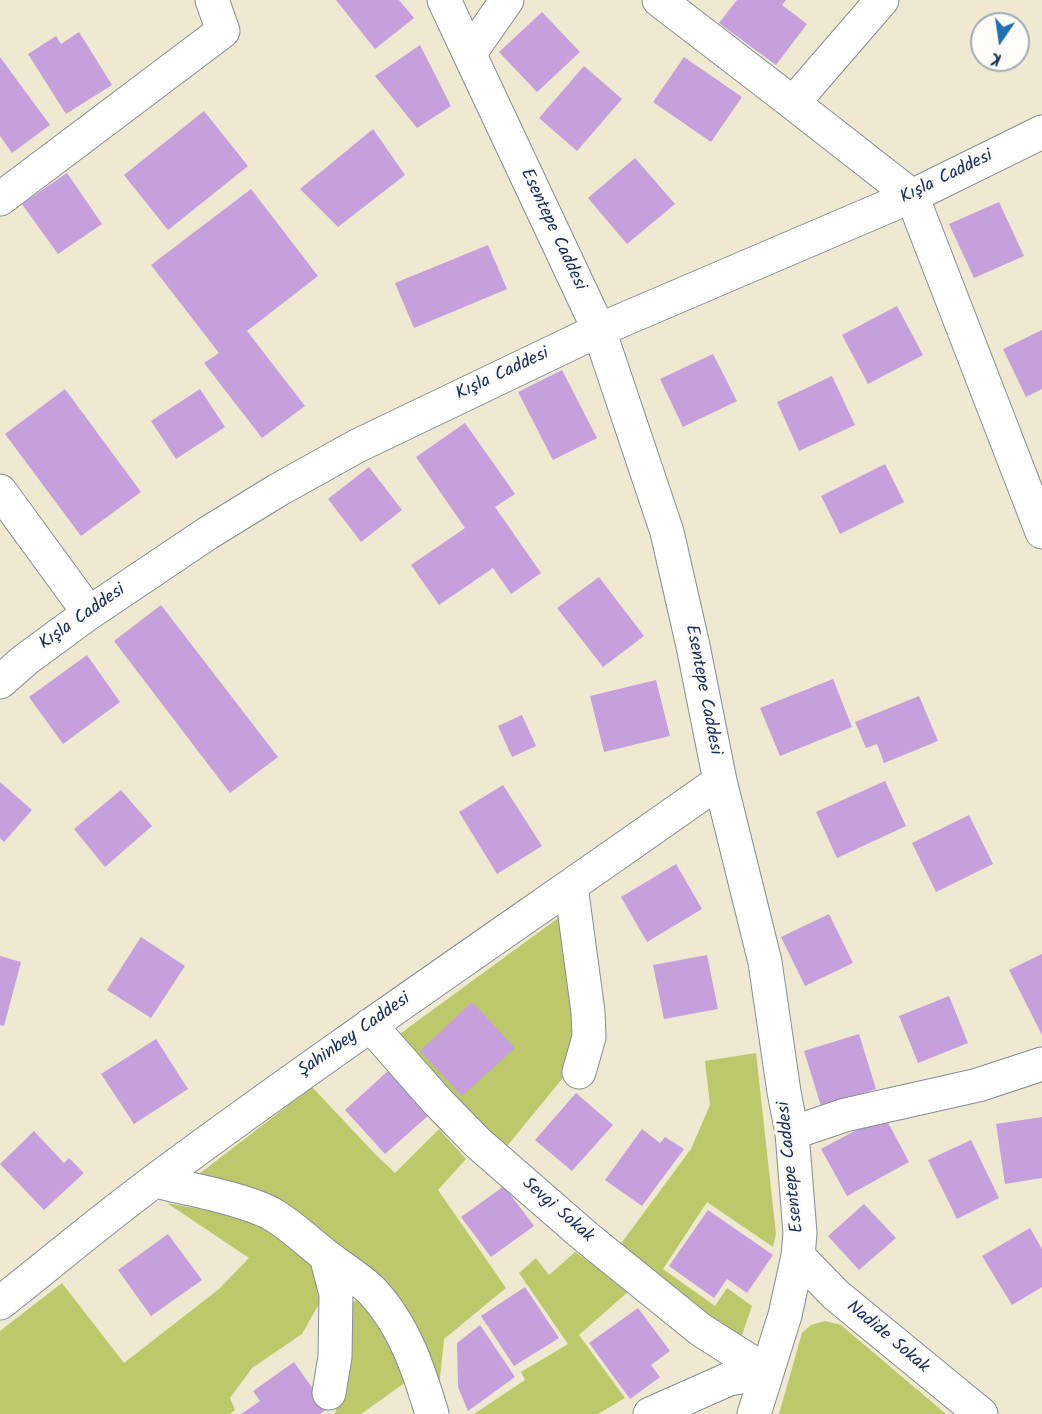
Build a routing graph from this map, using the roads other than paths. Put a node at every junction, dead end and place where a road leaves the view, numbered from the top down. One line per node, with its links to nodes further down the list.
1 (212, 0): 10 (street)
2 (444, 0): 6 (street, Esentepe Caddesi)
3 (507, 0): 6 (street)
4 (660, 0): 7 (street)
5 (882, 0): 7 (street)
6 (470, 53): 11 (street, Esentepe Caddesi)
7 (792, 103): 9 (street)
8 (1042, 132): 9 (street, Kışla Caddesi)
9 (912, 196): 11 (street, Kışla Caddesi); 13 (street)
10 (0, 199)
11 (598, 330): 14 (street, Kışla Caddesi); 16 (street, Esentepe Caddesi)
12 (0, 491): 14 (street)
13 (1042, 532)
14 (89, 613): 15 (street, Kışla Caddesi)
15 (0, 682)
16 (720, 781): 17 (street, Şahinbey Caddesi); 21 (street, Esentepe Caddesi)
17 (572, 886): 18 (street, Şahinbey Caddesi); 20 (street)
18 (370, 1025): 22 (street, Şahinbey Caddesi); 26 (street, Sevgi Sokak)
19 (1042, 1064): 21 (street)
20 (579, 1072)
21 (792, 1132): 24 (street, Esentepe Caddesi)
22 (155, 1181): 23 (street); 25 (street, Şahinbey Caddesi)
23 (326, 1256): 27 (street); 28 (street)
24 (798, 1256): 26 (street, Esentepe Caddesi); 31 (street, Nadide Sokak)
25 (0, 1303)
26 (767, 1372): 29 (street); 30 (street, Esentepe Caddesi)
27 (329, 1393)
28 (432, 1414)
29 (650, 1414)
30 (754, 1414)
31 (981, 1414)

